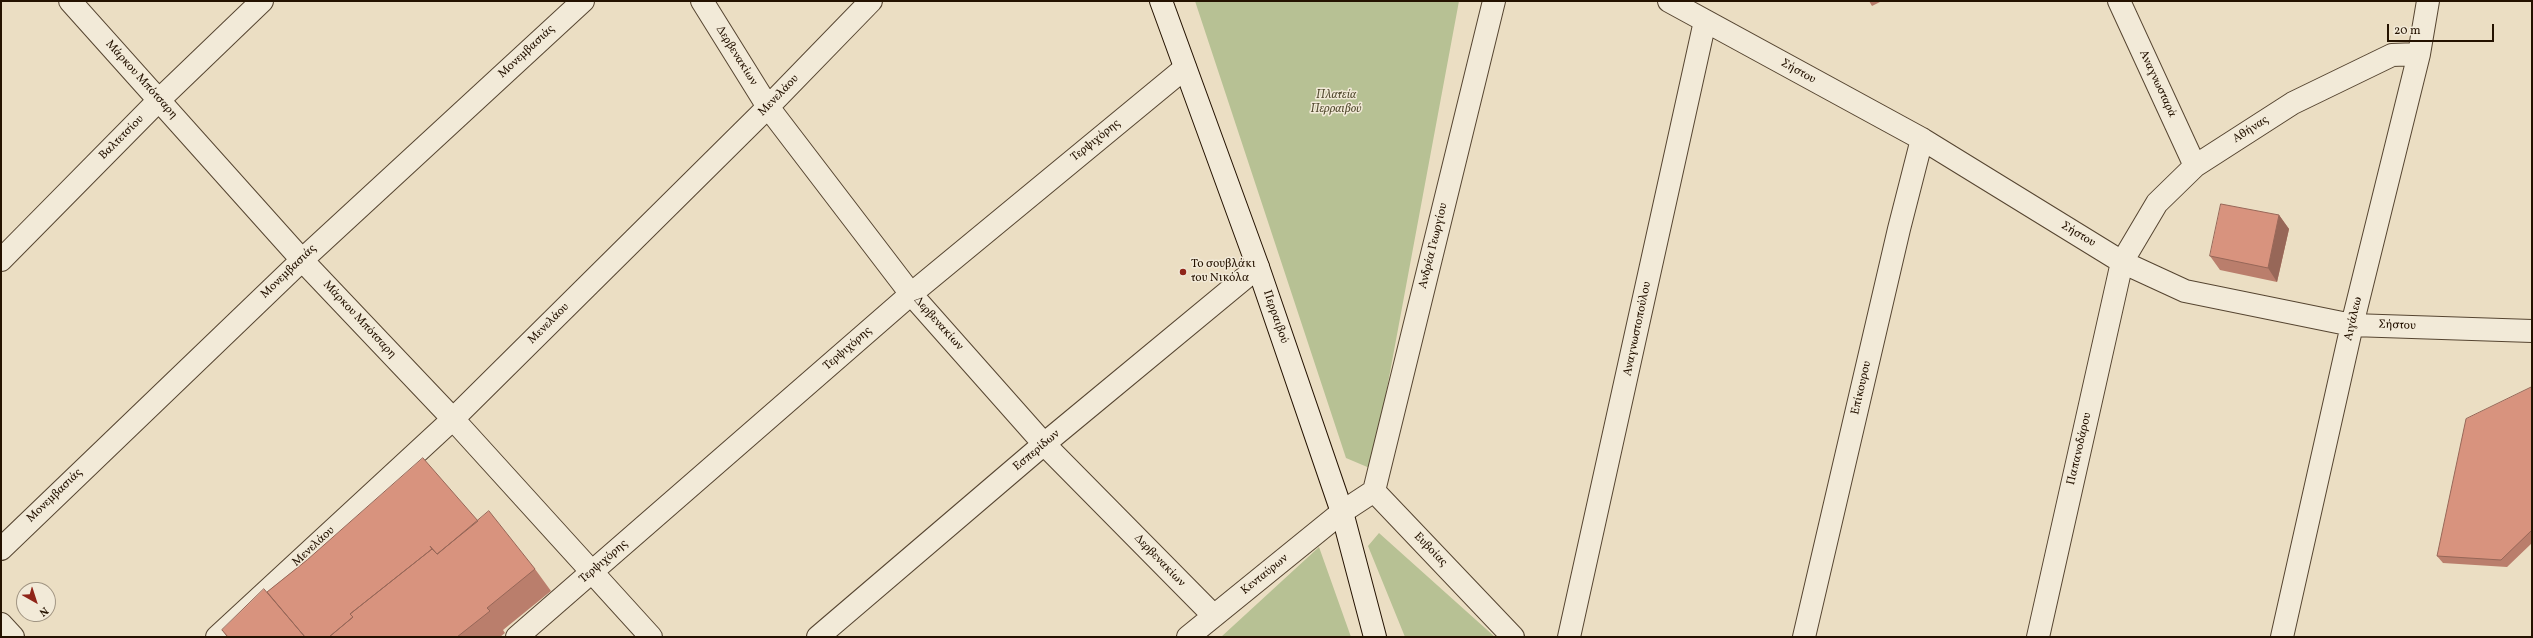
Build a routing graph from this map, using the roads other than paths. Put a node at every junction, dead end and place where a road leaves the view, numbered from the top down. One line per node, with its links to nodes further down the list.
1 (70, 1): 14 (street, Μάρκου Μπότσαρη)
2 (262, 1): 14 (street, Βαλτετσίου)
3 (582, 1): 19 (street, Μονεμβασιάς)
4 (702, 1): 15 (street, Δερβενακίων)
5 (871, 1): 15 (street, Μενελάου)
6 (1161, 1): 13 (street, Περραιβού)
7 (1494, 1): 27 (street, Ανδρέα Γεωργίου)
8 (1669, 1): 11 (street, Σήστου)
9 (2119, 1): 17 (street, Αναγνωσταρά)
10 (2428, 1): 12 (street, Αιγάλεω)
11 (1705, 21): 16 (street, Σήστου); 41 (street, Αναγνωστοπούλου)
12 (2419, 54): 17 (street, Αθήνας); 23 (street, Αιγάλεω)
13 (1185, 68): 21 (street, Περραιβού); 22 (street, Τερψιχόρης)
14 (159, 100): 18 (street, Βαλτετσίου); 19 (street, Μάρκου Μπότσαρη)
15 (768, 108): 22 (street, Δερβενακίων); 25 (street, Μενελάου)
16 (1922, 139): 20 (street, Σήστου); 42 (street, Επίκουρου)
17 (2195, 166): 20 (street, Αθήνας)
18 (1, 260)
19 (302, 260): 25 (street, Μάρκου Μπότσαρη); 29 (street, Μονεμβασιάς)
20 (2122, 262): 23 (street, Σήστου); 43 (street, Παπανοδάρου)
21 (1258, 267): 26 (street, Εσπερίδων); 28 (street, Περραιβού)
22 (911, 294): 26 (street, Δερβενακίων); 30 (street, Τερψιχόρης)
23 (2352, 325): 24 (street, Σήστου); 44 (street, Αιγάλεω)
24 (2532, 331)
25 (452, 419): 30 (street, Μάρκου Μπότσαρη); 34 (street, Μενελάου)
26 (1044, 444): 31 (street, Δερβενακίων); 37 (street, Εσπερίδων)
27 (1374, 491): 28 (street); 40 (street, Ευβοίας)
28 (1342, 512): 31 (street, Κενταύρων); 39 (street, Περραιβού)
29 (1, 549)
30 (593, 572): 35 (street, Τερψιχόρης); 36 (street, Μάρκου Μπότσαρη)
31 (1214, 616): 38 (street, Κενταύρων)
32 (1, 624): 33 (street)
33 (13, 637)
34 (217, 637)
35 (517, 637)
36 (651, 637)
37 (818, 637)
38 (1188, 637)
39 (1375, 637)
40 (1513, 637)
41 (1569, 637)
42 (1804, 637)
43 (2038, 637)
44 (2282, 637)

